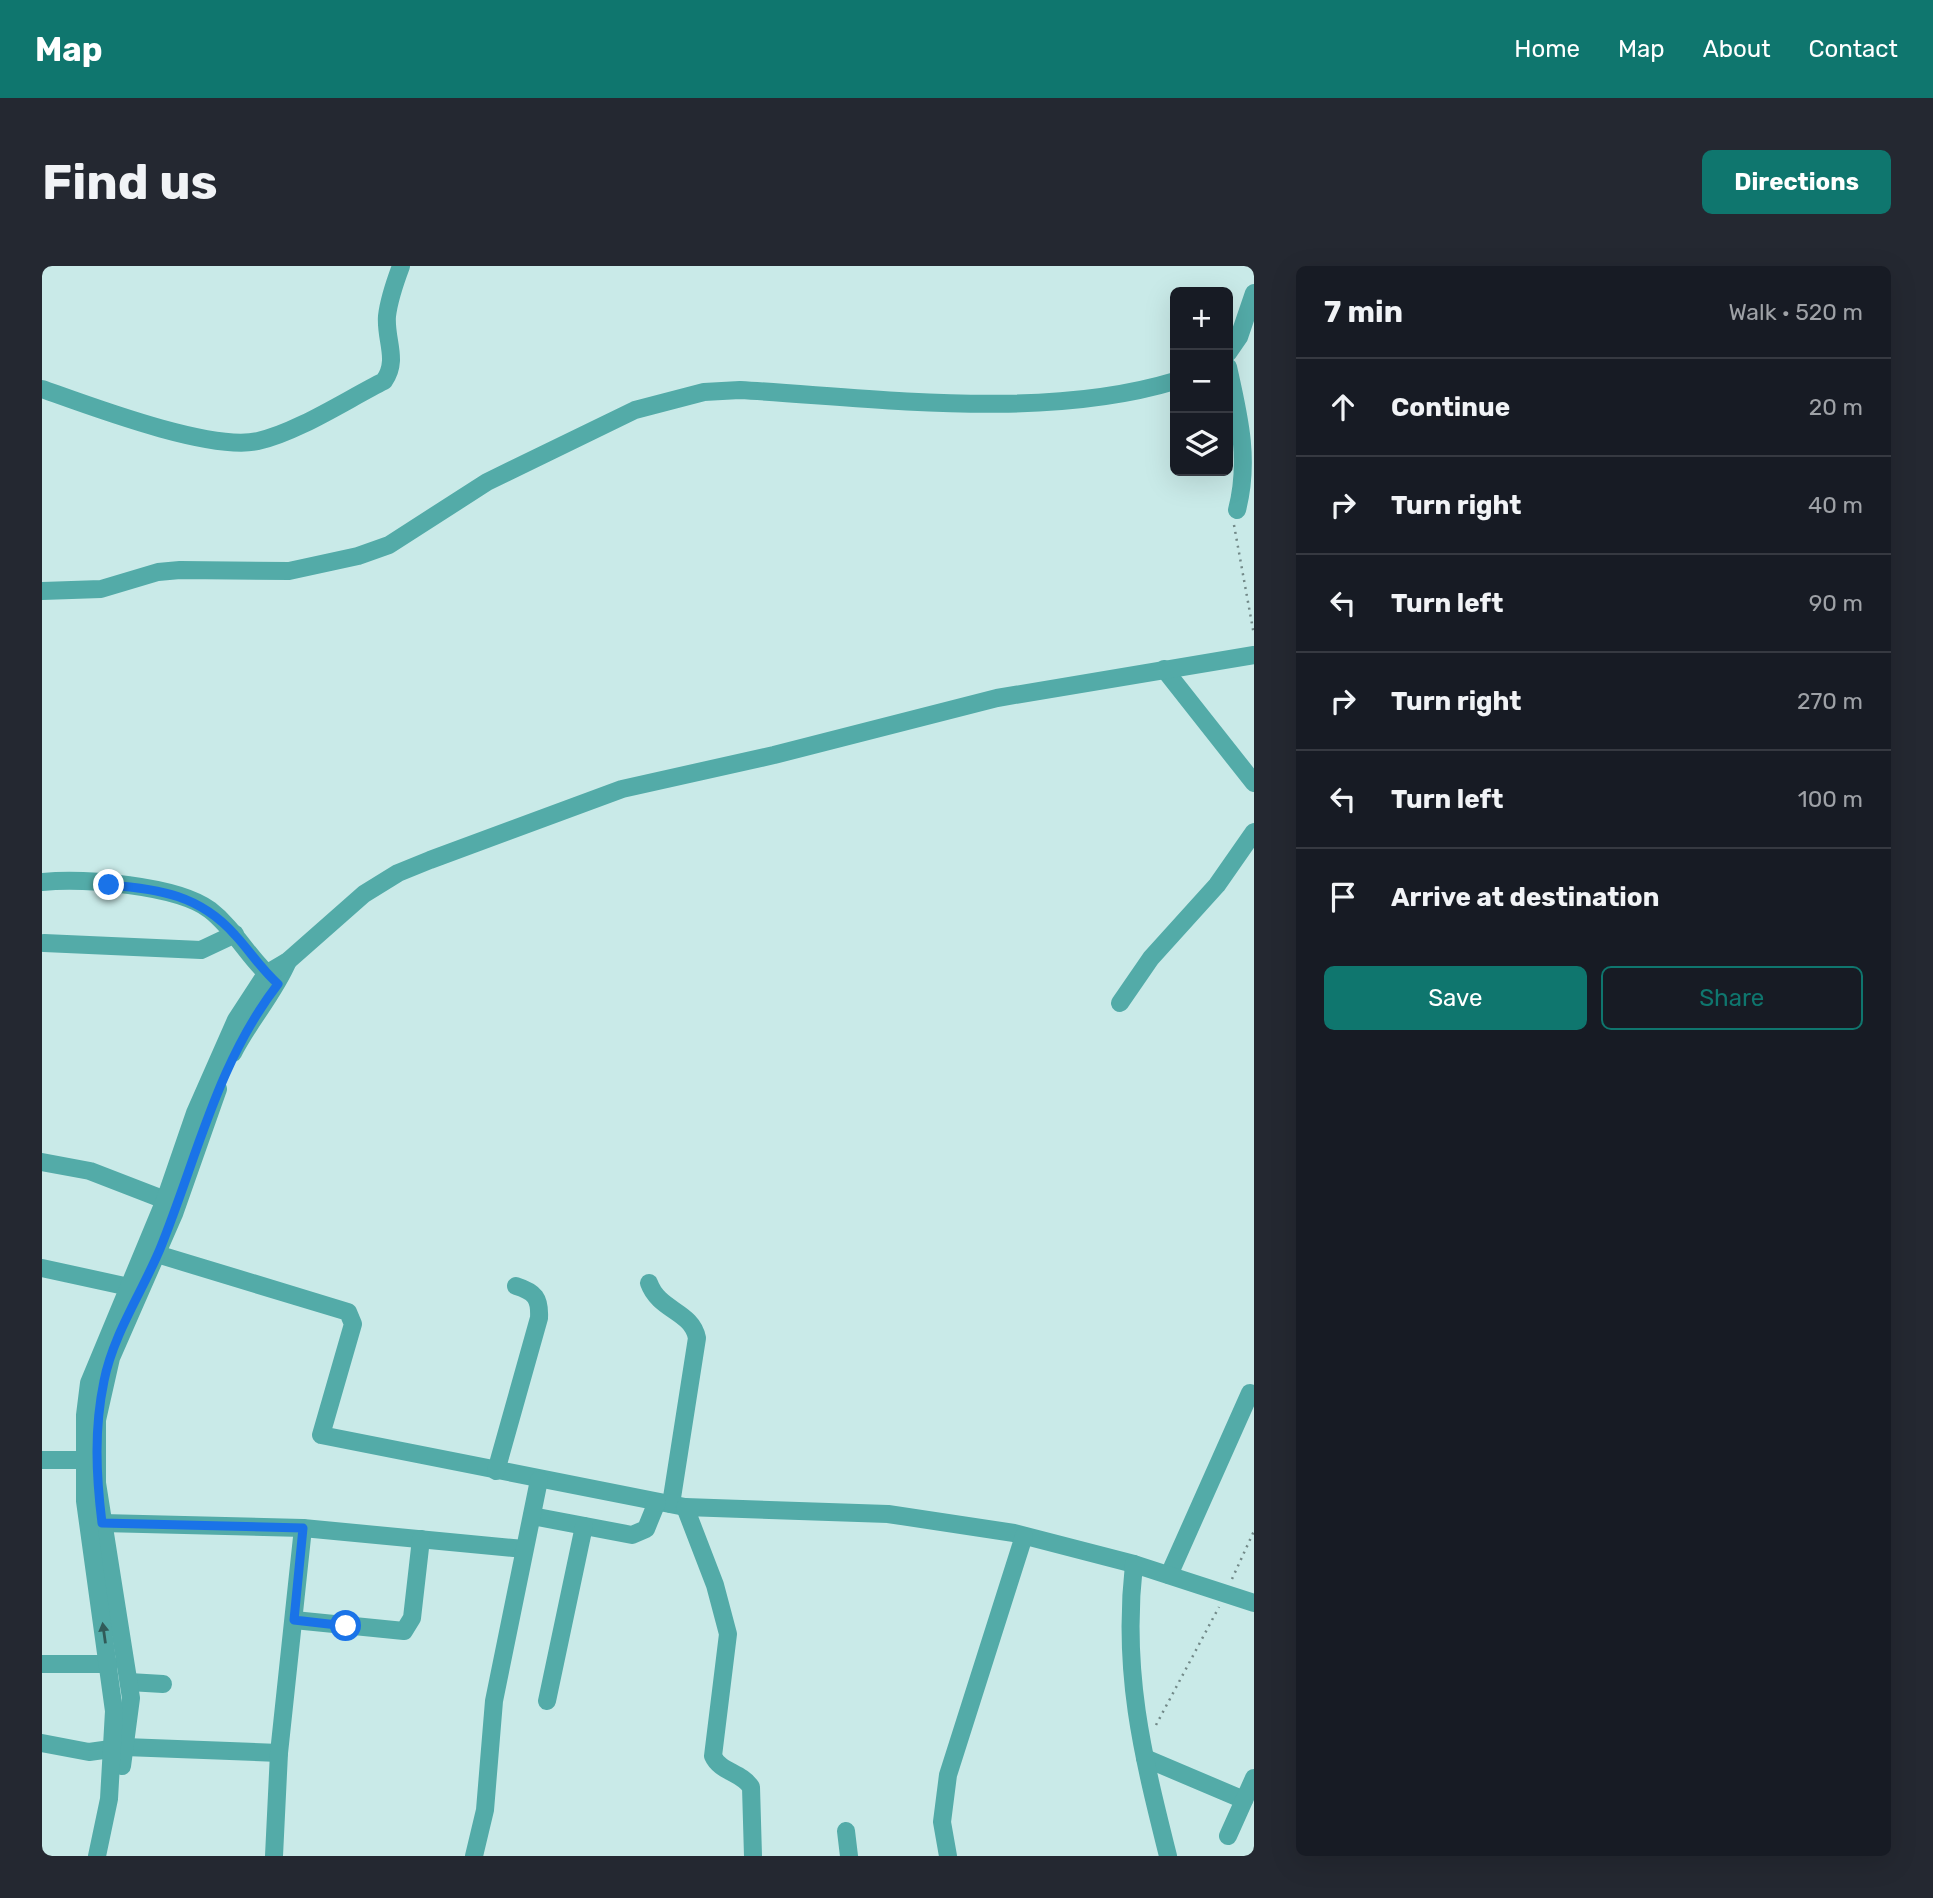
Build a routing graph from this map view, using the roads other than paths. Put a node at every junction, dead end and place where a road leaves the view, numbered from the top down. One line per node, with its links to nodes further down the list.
1 (401, 266): 5 (street)
2 (1253, 296): 3 (street)
3 (1230, 350)
4 (1170, 382): 8 (street)
5 (42, 389)
6 (1233, 396): 7 (street)
7 (1237, 510)
8 (42, 592)
9 (1254, 655): 10 (street)
10 (1164, 669): 11 (street); 16 (street)
11 (1254, 782)
12 (1254, 832): 17 (street)
13 (42, 882): 14 (street)
14 (235, 934): 15 (street); 16 (street)
15 (44, 943)
16 (272, 979): 19 (street); 20 (street)
17 (1120, 1003)
18 (42, 1162): 19 (street)
19 (165, 1200): 20 (street)
20 (151, 1253): 24 (street); 27 (street); 28 (street)
21 (42, 1268): 24 (street)
22 (649, 1283): 30 (street)
23 (516, 1286): 28 (street)
24 (129, 1287): 27 (street)
25 (1250, 1393): 39 (street)
26 (42, 1460): 27 (street)
27 (90, 1460): 32 (street); 43 (street, one-way to 27)
28 (496, 1471): 29 (street)
29 (539, 1480): 30 (street); 31 (street)
30 (671, 1504): 33 (street); 35 (street); 59 (street)
31 (531, 1516): 33 (street); 37 (street)
32 (102, 1523): 34 (street); 44 (street)
33 (584, 1526): 46 (street)
34 (303, 1528): 36 (street); 41 (street)
35 (1024, 1536): 38 (street); 61 (street)
36 (421, 1539): 37 (street); 41 (street)
37 (524, 1549): 58 (street)
38 (1134, 1564): 39 (street); 50 (street)
39 (1169, 1576): 40 (street)
40 (1254, 1603)
41 (294, 1620): 49 (street)
42 (42, 1664): 43 (street)
43 (109, 1664): 48 (street)
44 (129, 1682): 45 (street); 48 (street)
45 (163, 1684)
46 (547, 1701)
47 (42, 1743): 48 (street)
48 (120, 1748): 49 (street); 55 (street); 56 (street)
49 (279, 1753): 57 (street)
50 (1145, 1758): 52 (street); 62 (street)
51 (1254, 1778): 52 (street)
52 (1244, 1800): 54 (street)
53 (846, 1830): 60 (street)
54 (1228, 1836)
55 (97, 1856)
56 (108, 1856)
57 (274, 1856)
58 (474, 1856)
59 (753, 1856)
60 (849, 1856)
61 (948, 1856)
62 (1168, 1856)

